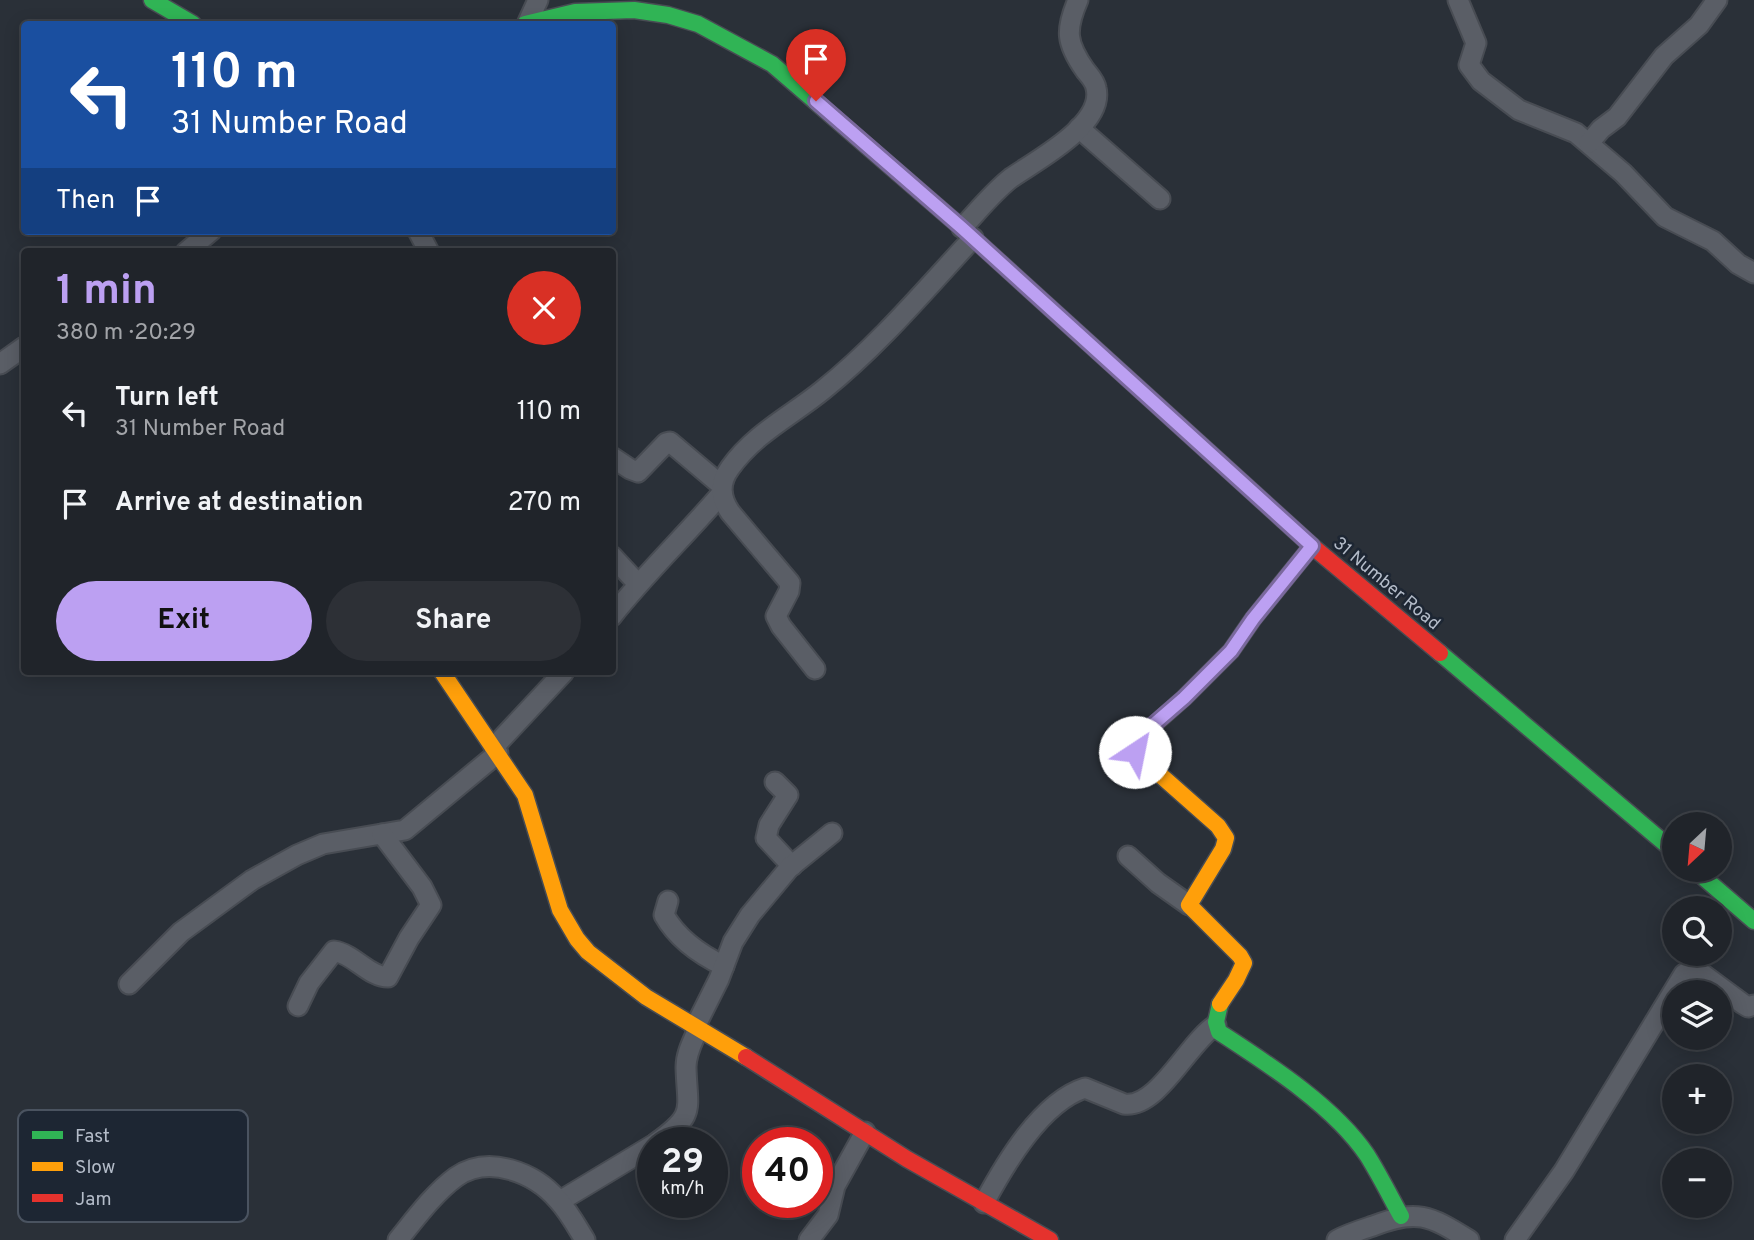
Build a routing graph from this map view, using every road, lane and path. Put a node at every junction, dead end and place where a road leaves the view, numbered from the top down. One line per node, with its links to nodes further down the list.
1 (152, 0): 6 (street)
2 (538, 0): 7 (street)
3 (1078, 0): 9 (street)
4 (1458, 0): 10 (street)
5 (1717, 0): 10 (street)
6 (188, 21)
7 (528, 21)
8 (538, 21): 12 (street, 31 Number Road)
9 (1079, 128): 11 (street); 12 (street)
10 (1589, 143): 15 (street)
11 (1160, 199)
12 (967, 233): 19 (street); 20 (street, 31 Number Road)
13 (206, 235): 14 (street)
14 (191, 248)
15 (1754, 273)
16 (21, 349): 17 (street)
17 (0, 364)
18 (616, 460): 19 (street)
19 (722, 489): 22 (street); 24 (street)
20 (1312, 546): 31 (street, 31 Number Road); 36 (street)
21 (616, 560): 22 (street)
22 (638, 584): 23 (street)
23 (616, 611)
24 (815, 669)
25 (444, 675): 27 (street)
26 (561, 675): 27 (street)
27 (496, 750): 30 (street); 43 (street)
28 (775, 782): 33 (street)
29 (832, 833): 33 (street)
30 (382, 834): 39 (street); 41 (street)
31 (1662, 841)
32 (1129, 856): 36 (street)
33 (792, 866): 38 (street)
34 (1709, 882): 37 (street)
35 (668, 901): 38 (street)
36 (1189, 905): 42 (street)
37 (1754, 921)
38 (724, 966): 43 (street)
39 (129, 984)
40 (1754, 1005): 56 (street)
41 (298, 1006)
42 (1216, 1025): 48 (street); 49 (street)
43 (696, 1028): 44 (street); 45 (street)
44 (676, 1127)
45 (865, 1132): 48 (street); 52 (street)
46 (637, 1154): 47 (street)
47 (560, 1201): 50 (street); 51 (street)
48 (984, 1203): 53 (street)
49 (1401, 1216): 54 (street); 55 (street)
50 (398, 1240)
51 (585, 1240)
52 (809, 1240)
53 (1050, 1240)
54 (1337, 1240)
55 (1469, 1240)
56 (1515, 1240)

